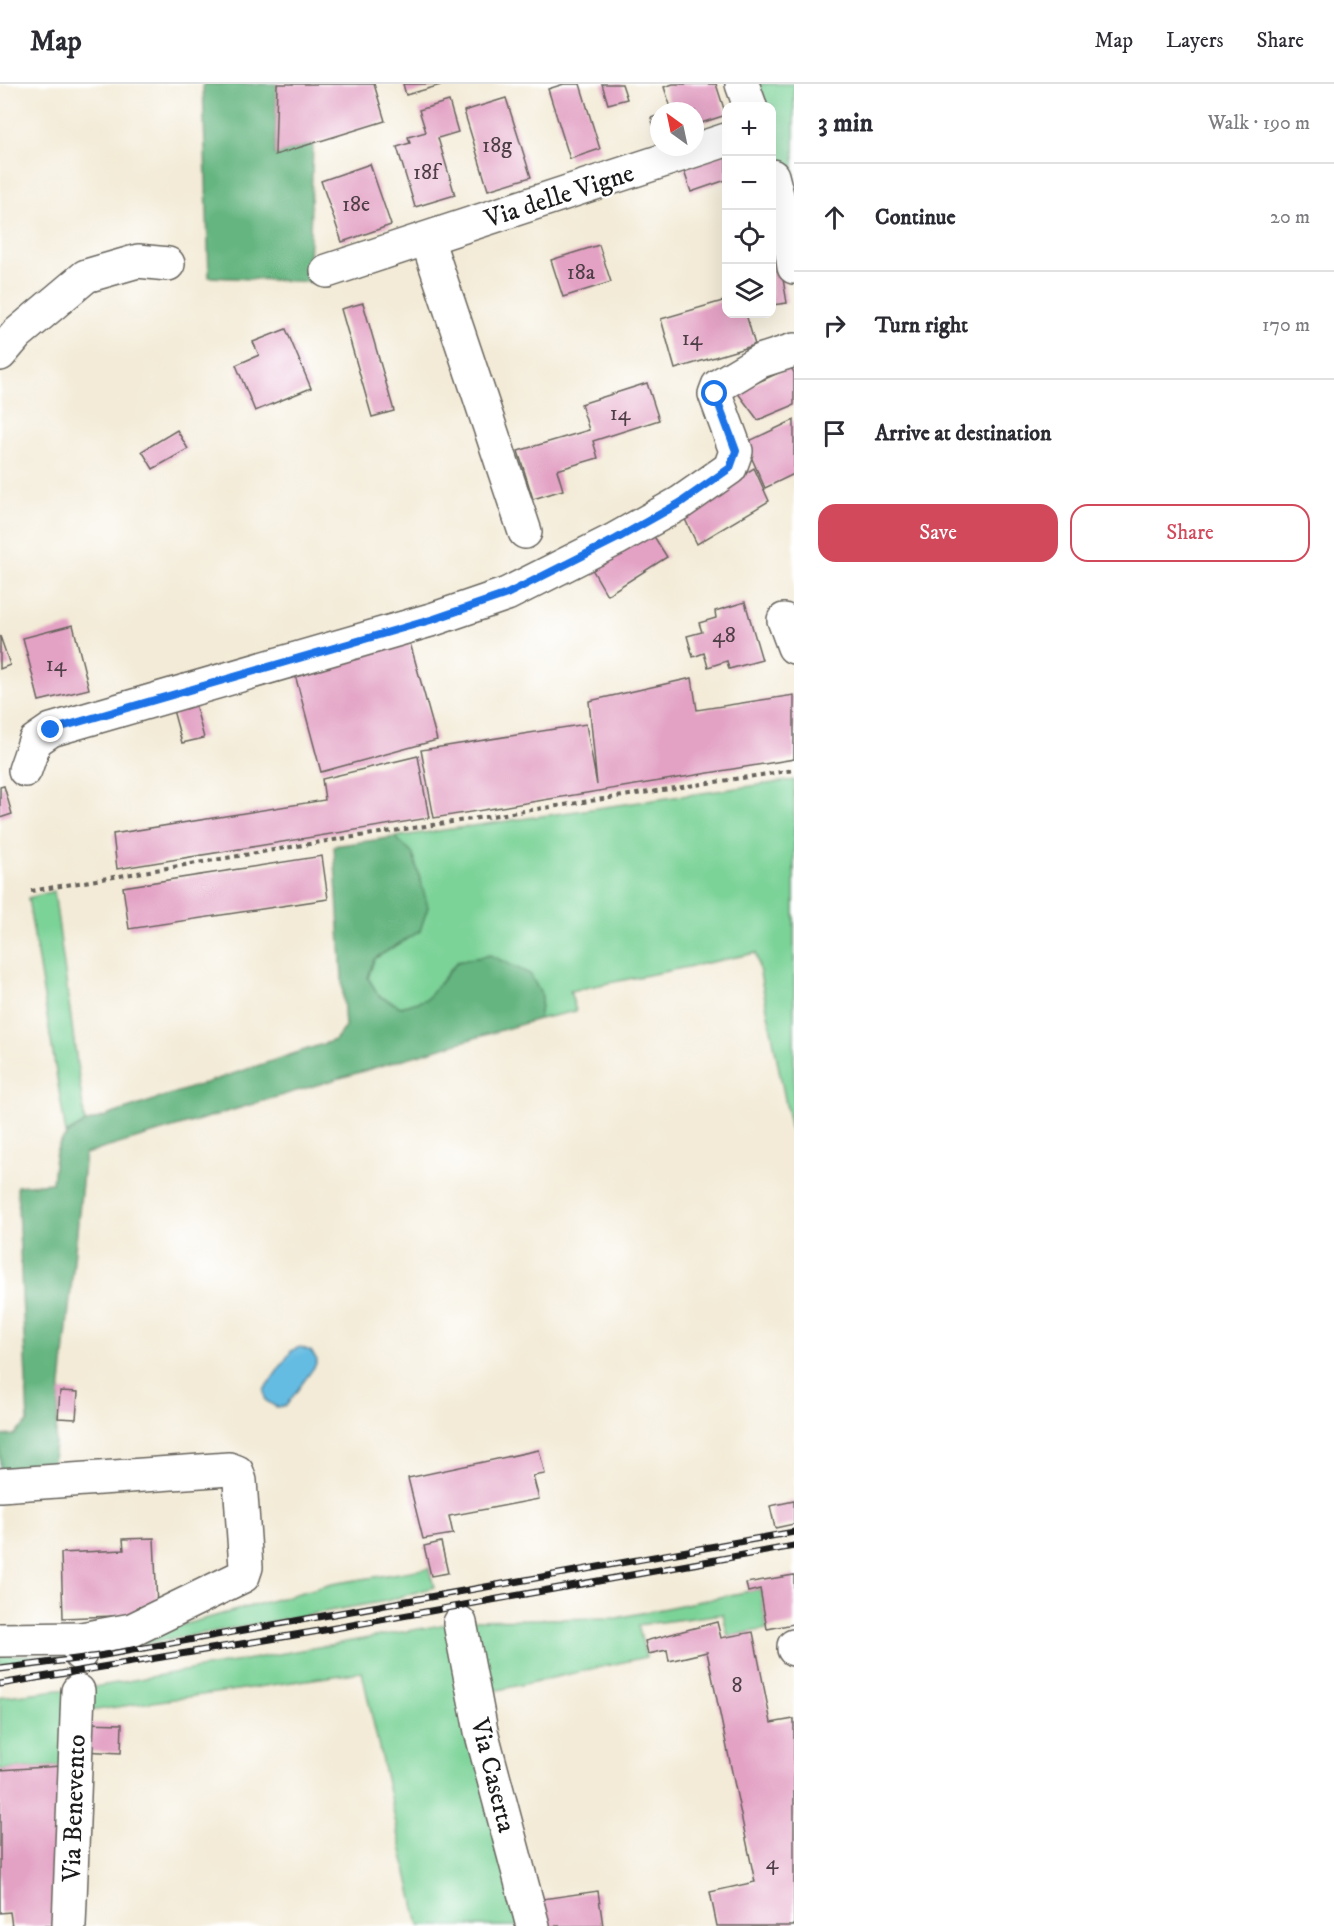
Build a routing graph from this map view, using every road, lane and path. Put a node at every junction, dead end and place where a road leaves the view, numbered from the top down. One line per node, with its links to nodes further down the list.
1 (742, 84): 2 (street)
2 (749, 102)
3 (722, 141): 5 (street, Via delle Vigne)
4 (776, 194): 7 (street)
5 (427, 239): 8 (street, Via delle Vigne); 11 (street)
6 (168, 264): 10 (street)
7 (794, 267)
8 (327, 271)
9 (794, 351): 12 (street)
10 (0, 354)
11 (525, 532)
12 (25, 770)
13 (794, 770): 14 (path)
14 (32, 891)
15 (0, 1485): 17 (street)
16 (460, 1623): 20 (street, Via Caserta)
17 (0, 1640)
18 (78, 1690): 19 (street, Via Benevento)
19 (69, 1926)
20 (533, 1926)

